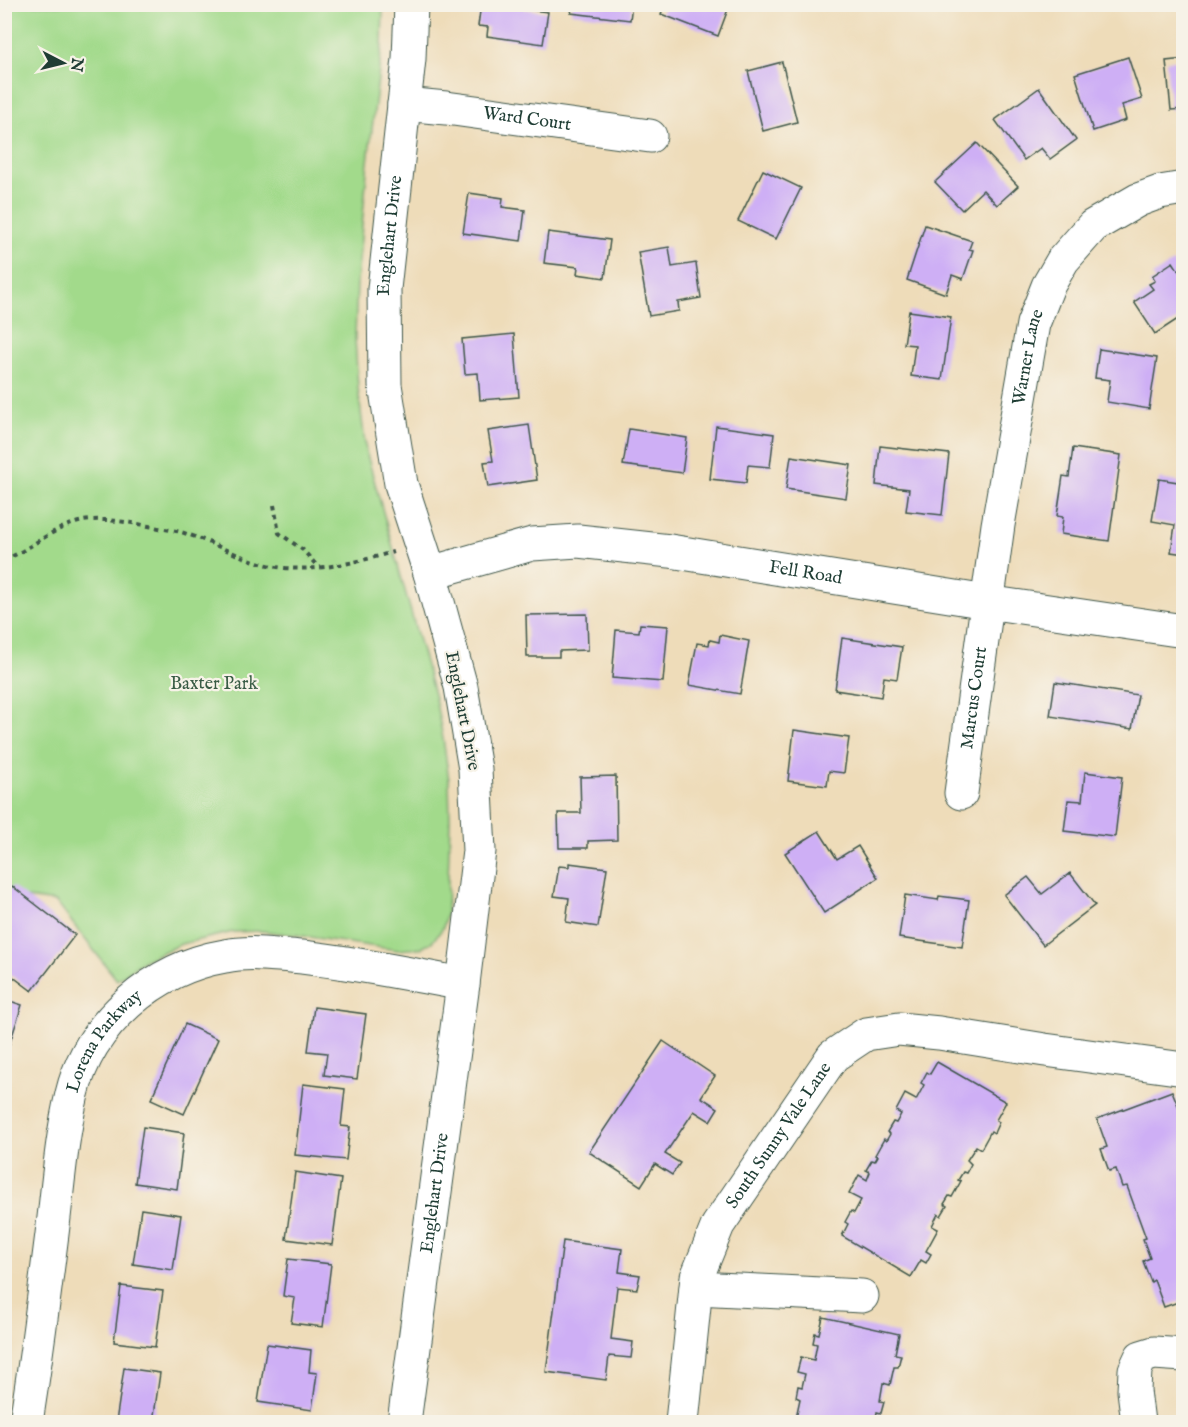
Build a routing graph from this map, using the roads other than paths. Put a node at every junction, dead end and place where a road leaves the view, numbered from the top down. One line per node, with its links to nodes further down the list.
1 (411, 4): 2 (street, Englehart Drive)
2 (404, 104): 3 (street, Ward Court); 5 (street, Englehart Drive)
3 (650, 136)
4 (1184, 188): 6 (street, Warner Lane)
5 (430, 573): 6 (street, Fell Road); 9 (street, Englehart Drive)
6 (987, 602): 7 (street, Fell Road); 8 (street, Marcus Court)
7 (1184, 631)
8 (961, 793)
9 (463, 984): 14 (street, Lorena Parkway); 15 (street, Englehart Drive)
10 (1184, 1069): 11 (street, South Sunny Vale Lane)
11 (696, 1288): 12 (street); 16 (street, South Sunny Vale Lane)
12 (862, 1296)
13 (1184, 1355): 17 (street)
14 (26, 1422)
15 (404, 1422)
16 (682, 1422)
17 (1138, 1422)

